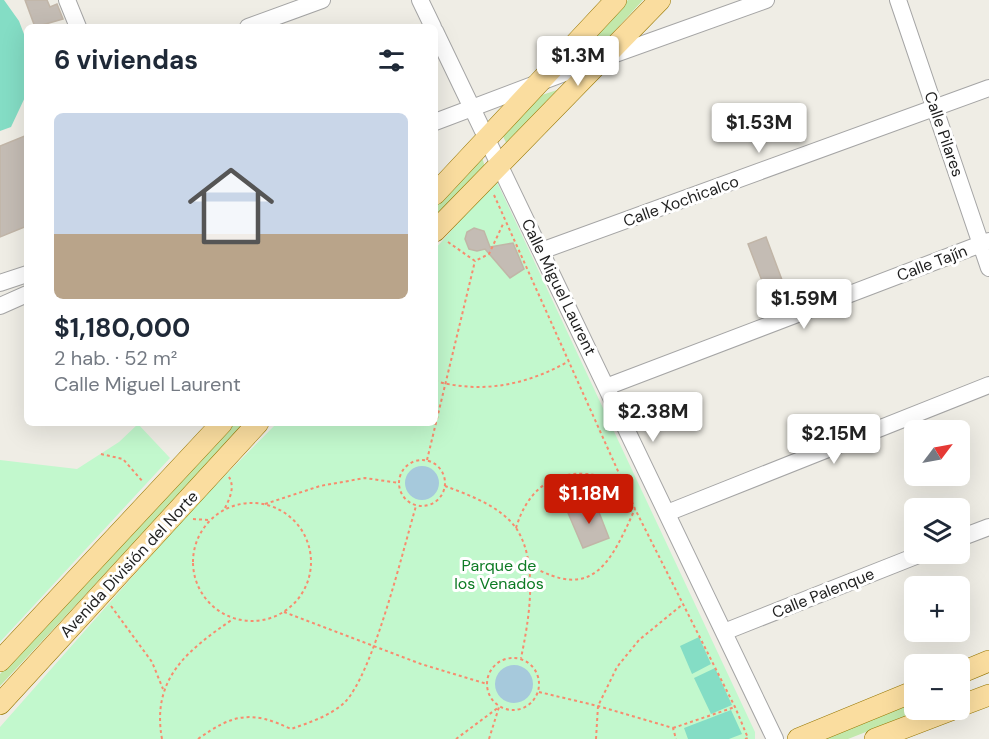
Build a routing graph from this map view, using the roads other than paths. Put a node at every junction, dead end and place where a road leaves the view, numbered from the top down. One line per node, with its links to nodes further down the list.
1 (67, 0): 8 (street)
2 (322, 0): 9 (street)
3 (420, 0): 10 (street, Calle Miguel Laurent)
4 (616, 0): 13 (main road)
5 (660, 0): 12 (main road)
6 (766, 0): 12 (street)
7 (898, 0): 16 (street, Calle Pilares)
8 (77, 24)
9 (256, 24)
10 (432, 24)
11 (438, 37): 15 (street, Calle Miguel Laurent)
12 (604, 58): 13 (street); 19 (main road)
13 (537, 85): 15 (street); 18 (main road)
14 (989, 88): 16 (street, Calle Xochicalco)
15 (473, 108): 17 (street); 18 (street, Calle Miguel Laurent)
16 (935, 109): 22 (street, Calle Pilares); 23 (street, Calle Xochicalco)
17 (438, 121)
18 (487, 138): 19 (street, Calle Miguel Laurent); 20 (main road)
19 (500, 163): 21 (main road); 23 (street, Calle Miguel Laurent)
20 (438, 191)
21 (439, 235)
22 (985, 243): 24 (street, Calle Pilares); 30 (street, Calle Tajín)
23 (541, 251): 30 (street, Calle Miguel Laurent)
24 (989, 268)
25 (24, 275): 26 (street)
26 (0, 284)
27 (24, 295): 28 (street)
28 (0, 306)
29 (989, 385): 33 (street)
30 (606, 387): 33 (street, Calle Miguel Laurent)
31 (219, 426): 39 (main road, Avenida División del Norte)
32 (255, 426): 44 (main road, Avenida División del Norte)
33 (667, 513): 37 (street, Calle Miguel Laurent)
34 (989, 527): 35 (street)
35 (970, 534)
36 (904, 561): 37 (street, Calle Palenque)
37 (724, 632): 46 (street, Calle Miguel Laurent)
38 (989, 661): 40 (main road)
39 (0, 662)
40 (970, 669)
41 (989, 695): 43 (main road)
42 (904, 696): 47 (main road)
43 (970, 702)
44 (0, 704)
45 (925, 720): 48 (main road)
46 (775, 739)
47 (798, 739)
48 (875, 739)

